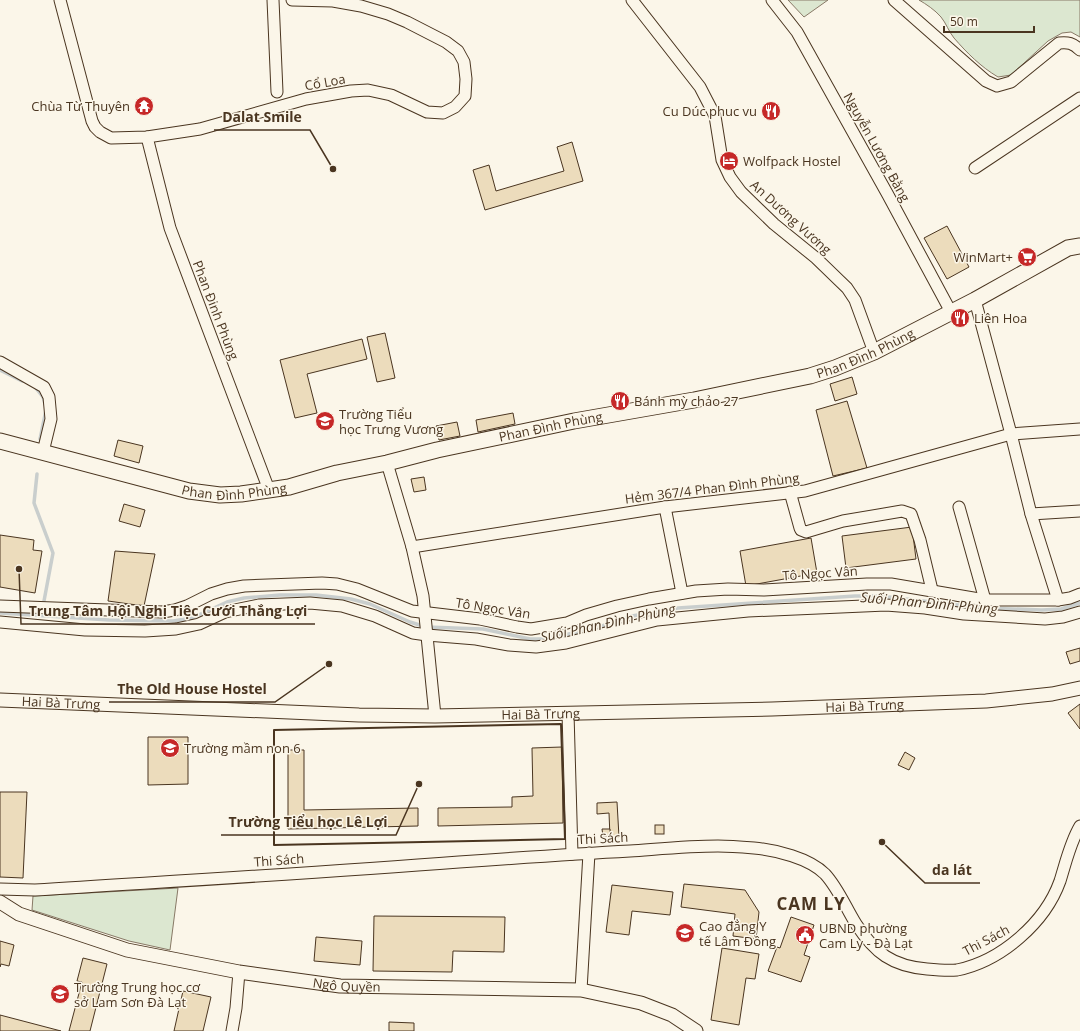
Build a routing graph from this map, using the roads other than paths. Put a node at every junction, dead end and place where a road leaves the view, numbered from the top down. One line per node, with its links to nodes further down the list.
1 (60, 0): 10 (street, Cổ Loa)
2 (273, 0): 8 (street)
3 (292, 0): 10 (street, Cổ Loa)
4 (632, 0): 16 (street, An Dương Vương)
5 (772, 0): 15 (street, Nguyễn Lương Bằng)
6 (894, 0): 7 (street)
7 (1080, 50)
8 (277, 92)
9 (1080, 98): 11 (street)
10 (147, 137): 23 (street, Phan Đinh Phùng)
11 (976, 168)
12 (1080, 237): 13 (street)
13 (1074, 247): 14 (main road, Phan Đình Phùng)
14 (975, 300): 15 (main road, Phan Đình Phùng); 19 (street)
15 (951, 312): 16 (main road, Phan Đình Phùng)
16 (874, 352): 22 (main road, Phan Đình Phùng)
17 (0, 362): 21 (street)
18 (1080, 429): 19 (street)
19 (1011, 434): 24 (street, Hẻm 367/4 Phan Đình Phùng); 28 (street)
20 (0, 441): 21 (main road, Phan Đình Phùng)
21 (43, 452): 23 (main road, Phan Đình Phùng)
22 (387, 463): 23 (main road, Phan Đình Phùng); 29 (street)
23 (269, 490)
24 (790, 492): 25 (street, Hẻm 367/4 Phan Đình Phùng); 30 (street)
25 (665, 507): 29 (street, Hẻm 367/4 Phan Đình Phùng); 31 (street)
26 (959, 507): 33 (street)
27 (1080, 511): 28 (street)
28 (1031, 514): 34 (street)
29 (412, 547): 37 (street)
30 (932, 590): 31 (street, Tô Ngọc Vân); 33 (street, Tô Ngọc Vân)
31 (682, 593): 37 (street, Tô Ngọc Vân)
32 (1080, 594): 34 (street, Tô Ngọc Vân)
33 (985, 600): 34 (street, Tô Ngọc Vân)
34 (1058, 600)
35 (0, 606): 37 (street, Tô Ngọc Vân)
36 (1080, 612): 39 (street)
37 (425, 614): 39 (street)
38 (0, 622): 39 (street)
39 (427, 635): 43 (street)
40 (1080, 688): 42 (street, Hai Bà Trưng)
41 (0, 700): 43 (street, Hai Bà Trưng)
42 (568, 713): 43 (street, Hai Bà Trưng); 46 (street)
43 (435, 716)
44 (1080, 826): 45 (street, Thi Sách)
45 (589, 853): 46 (street, Thi Sách); 50 (street)
46 (572, 854): 47 (street, Thi Sách)
47 (0, 889)
48 (0, 902): 49 (street, Ngô Quyền)
49 (239, 972): 50 (street, Ngô Quyền); 51 (street)
50 (581, 990): 52 (street, Ngô Quyền)
51 (232, 1031)
52 (696, 1031)

